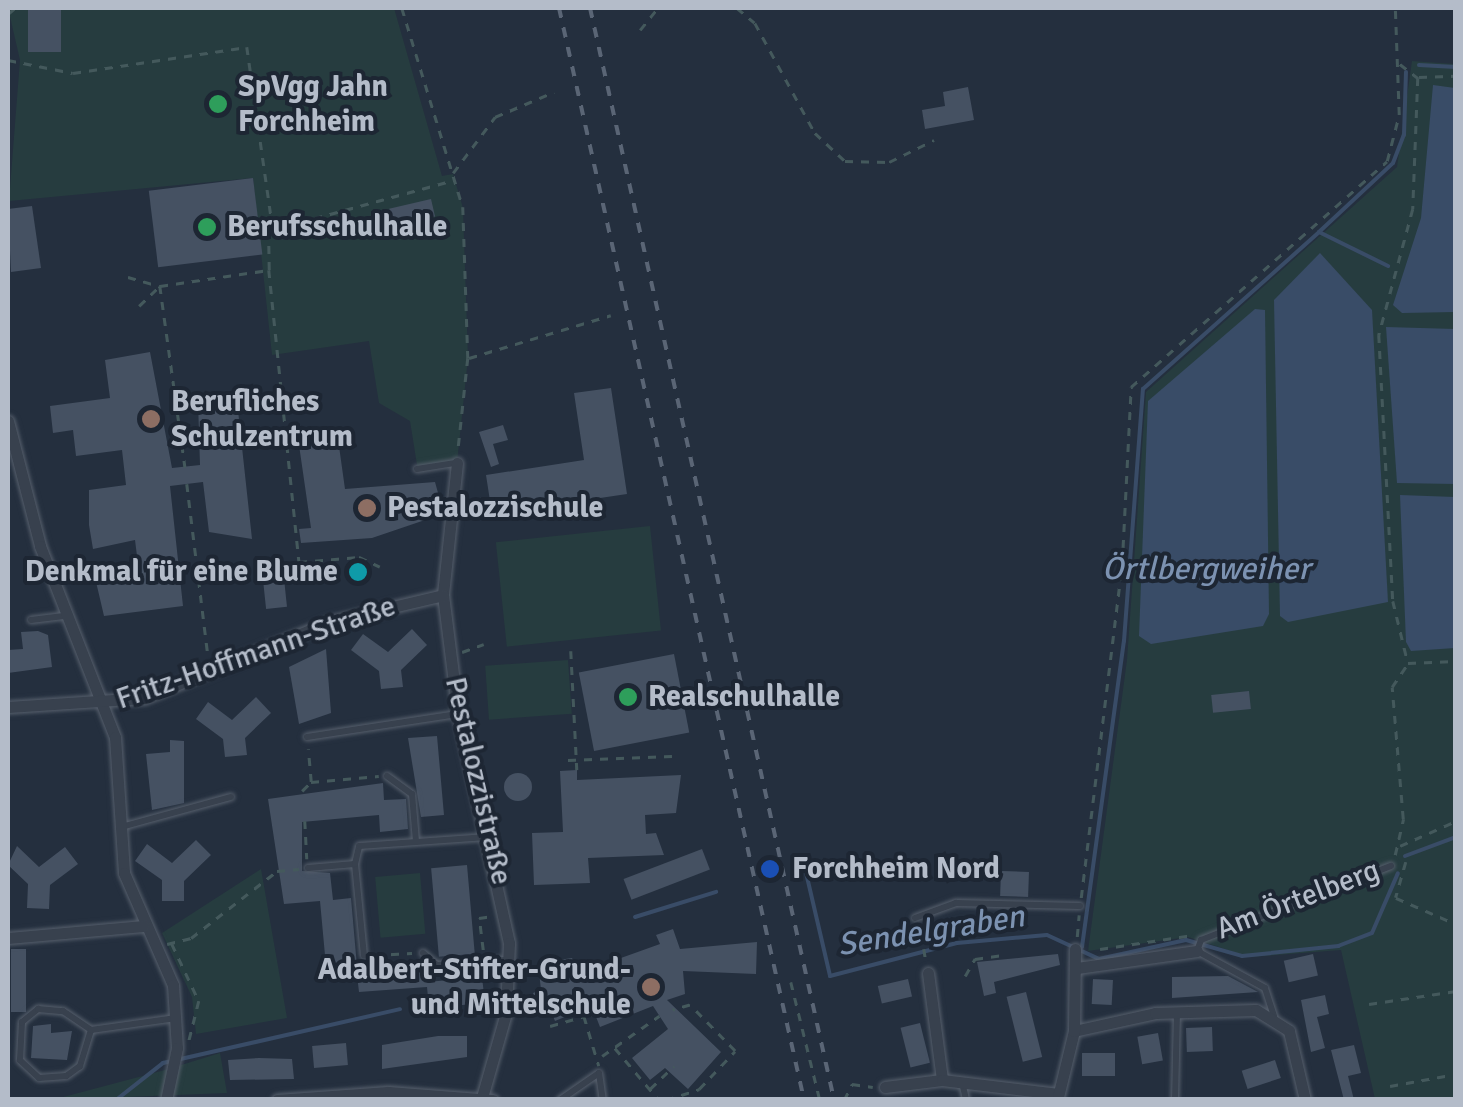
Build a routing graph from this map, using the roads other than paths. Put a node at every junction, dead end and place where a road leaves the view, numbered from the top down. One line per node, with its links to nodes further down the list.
1 (8, 421): 5 (street)
2 (457, 462): 3 (lane); 4 (street, Pestalozzistraße)
3 (417, 468)
4 (443, 596): 7 (street, Fritz-Hoffmann-Straße); 9 (street, Pestalozzistraße)
5 (70, 615): 6 (lane); 7 (street)
6 (32, 620)
7 (106, 706): 8 (street, Fritz-Hoffmann-Straße); 13 (street)
8 (8, 707)
9 (458, 714): 10 (lane); 14 (street, Pestalozzistraße)
10 (307, 737)
11 (387, 776): 15 (lane)
12 (230, 797): 13 (lane)
13 (116, 828): 21 (street)
14 (489, 837): 15 (lane); 27 (street, Pestalozzistraße)
15 (416, 842): 16 (lane)
16 (355, 864): 18 (lane); 26 (lane)
17 (1390, 866): 23 (lane, Am Örtelberg)
18 (308, 868)
19 (1080, 906): 20 (lane)
20 (915, 918)
21 (143, 926): 22 (street); 32 (street)
22 (8, 938)
23 (1200, 943): 29 (street); 31 (lane)
24 (1076, 944): 29 (street)
25 (423, 953): 27 (lane)
26 (364, 956)
27 (509, 960): 40 (street, Pestalozzistraße)
28 (926, 963): 35 (street)
29 (1077, 968): 34 (street)
30 (1177, 1011): 31 (street); 34 (street); 46 (lane)
31 (1274, 1016): 47 (street)
32 (177, 1018): 33 (lane); 41 (street)
33 (91, 1030): 33 (lane)
34 (1074, 1030): 39 (street)
35 (942, 1080): 36 (street); 37 (street)
36 (962, 1082): 39 (street); 45 (lane)
37 (885, 1088)
38 (455, 1097): 40 (street); 42 (street)
39 (1058, 1097)
40 (488, 1098)
41 (166, 1100)
42 (276, 1100)
43 (560, 1100): 44 (lane)
44 (604, 1100)
45 (966, 1100)
46 (1175, 1100)
47 (1306, 1100)

